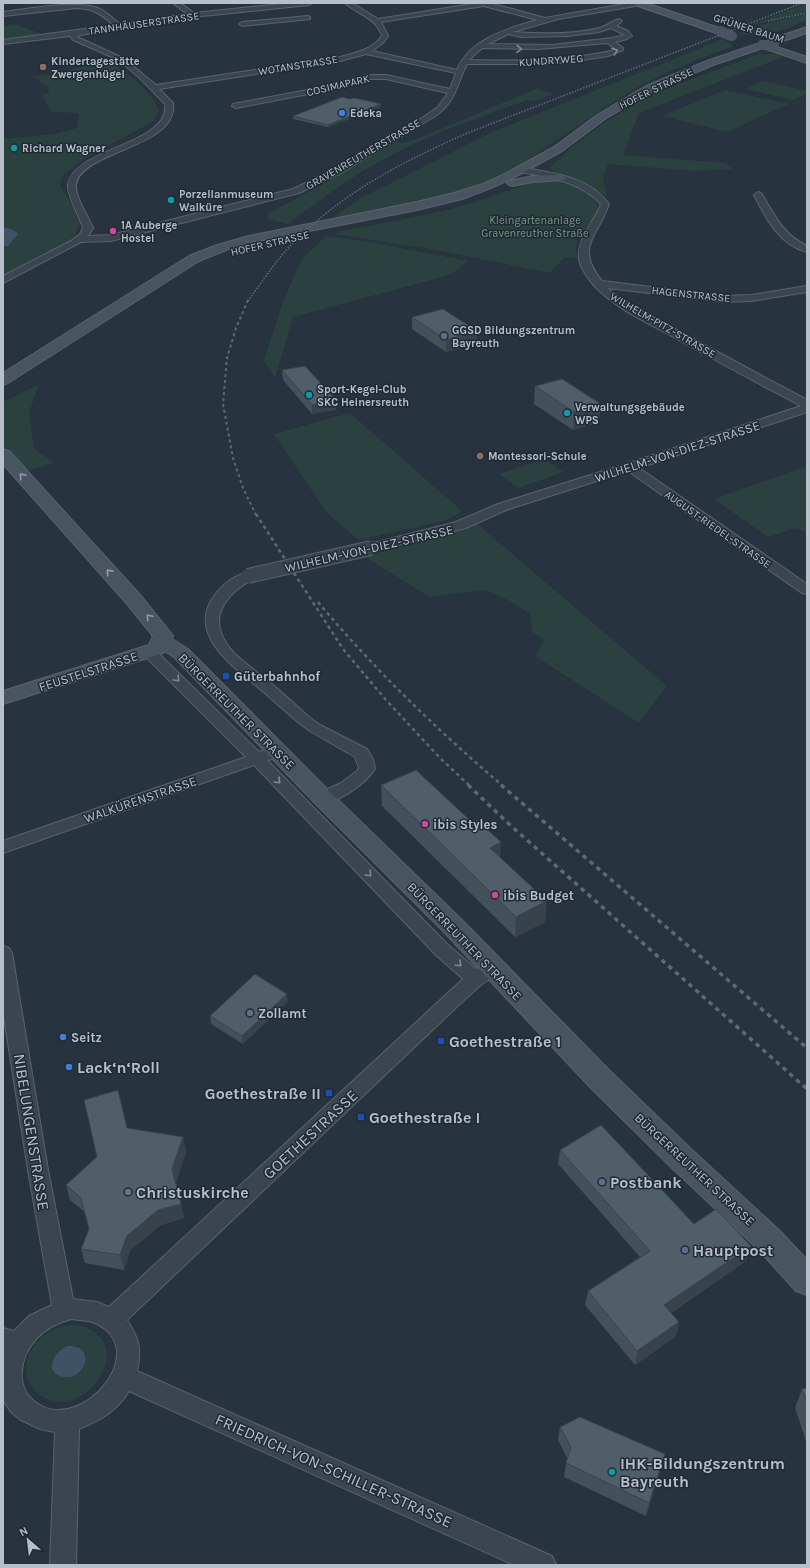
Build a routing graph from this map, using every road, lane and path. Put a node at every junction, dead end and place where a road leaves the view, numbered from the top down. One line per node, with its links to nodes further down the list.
1 (176, 3): 10 (street)
2 (309, 3): 8 (street, TANNHÄUSERSTRASSE)
3 (348, 3): 13 (street)
4 (486, 3): 12 (street); 13 (street)
5 (640, 3): 7 (street, GRAVENREUTHERSTRASSE); 22 (main road, GRÜNER BAUM, bridge)
6 (43, 6): 9 (street); 16 (street)
7 (597, 10): 12 (street, GRAVENREUTHERSTRASSE); 17 (street)
8 (219, 12): 10 (street, TANNHÄUSERSTRASSE); 14 (street)
9 (3, 14)
10 (193, 15): 16 (street, TANNHÄUSERSTRASSE)
11 (308, 18): 14 (street)
12 (545, 20): 21 (street, GRAVENREUTHERSTRASSE)
13 (377, 21): 30 (street, WOTANSTRASSE)
14 (242, 24): 18 (street)
15 (807, 25): 27 (main road)
16 (118, 26): 20 (street, TANNHÄUSERSTRASSE)
17 (612, 26): 21 (street); 24 (street)
18 (253, 30)
19 (807, 30): 27 (main road)
20 (78, 33): 25 (street, TANNHÄUSERSTRASSE); 35 (street)
21 (504, 34): 28 (street, GRAVENREUTHERSTRASSE)
22 (736, 36): 27 (main road, GRÜNER BAUM); 29 (main road)
23 (807, 36): 26 (main road)
24 (608, 41): 28 (street, one-way to 24); 33 (street, KUNDRYWEG, one-way to 24)
25 (3, 42)
26 (785, 43): 27 (main road); 31 (main road)
27 (762, 44): 29 (main road); 31 (main road, GRÜNER BAUM); 31 (main road); 37 (main road)
28 (480, 46): 33 (street, GRAVENREUTHERSTRASSE)
29 (738, 48): 37 (main road)
30 (366, 52): 34 (street); 35 (street, WOTANSTRASSE)
31 (791, 55): 32 (main road, GRÜNER BAUM)
32 (807, 60)
33 (464, 62): 34 (street, GRAVENREUTHERSTRASSE)
34 (459, 72): 36 (street, GRAVENREUTHERSTRASSE)
35 (154, 87): 47 (street)
36 (452, 92): 38 (street, COSIMAPARK); 47 (street, GRAVENREUTHERSTRASSE)
37 (638, 94): 41 (main road, HOFER STRASSE)
38 (248, 104): 39 (street, COSIMAPARK); 40 (street)
39 (236, 106)
40 (255, 109)
41 (558, 149): 42 (main road, HOFER STRASSE); 43 (main road, HOFER STRASSE)
42 (546, 162): 43 (main road, HOFER STRASSE); 44 (main road)
43 (526, 171): 44 (street, WILHELM-PITZ-STRASSE); 45 (main road, HOFER STRASSE); 52 (main road, HOFER STRASSE)
44 (557, 178): 45 (main road); 50 (street, WILHELM-PITZ-STRASSE)
45 (513, 182): 53 (main road, HOFER STRASSE)
46 (758, 195): 48 (street)
47 (80, 239): 49 (street)
48 (807, 249)
49 (3, 280)
50 (598, 284): 51 (street, HAGENSTRASSE); 54 (street, WILHELM-PITZ-STRASSE)
51 (807, 289)
52 (3, 380)
53 (3, 391)
54 (807, 407): 56 (street, WILHELM-VON-DIEZ-STRASSE)
55 (3, 454): 58 (main road, BÜRGERREUTHER STRASSE, one-way to 55)
56 (630, 467): 57 (street, AUGUST-RIEDEL-STRASSE); 62 (street, WILHELM-VON-DIEZ-STRASSE, bridge)
57 (807, 590)
58 (158, 642): 59 (main road, FEUSTELSTRASSE); 60 (main road, BÜRGERREUTHER STRASSE); 61 (street, BÜRGERREUTHER STRASSE, one-way to 61)
59 (3, 698)
60 (277, 751): 61 (street, WALKÜRENSTRASSE); 62 (main road, BÜRGERREUTHER STRASSE)
61 (256, 758): 63 (street, WALKÜRENSTRASSE); 65 (street, BÜRGERREUTHER STRASSE, one-way to 65)
62 (323, 798): 65 (main road, BÜRGERREUTHER STRASSE)
63 (3, 848)
64 (3, 953): 67 (street, NIBELUNGENSTRASSE)
65 (483, 973): 66 (main road, BÜRGERREUTHER STRASSE); 68 (street, GOETHESTRASSE)
66 (807, 1281)
67 (64, 1311): 68 (street); 69 (street)
68 (112, 1319): 70 (street)
69 (11, 1341): 71 (street)
70 (124, 1376): 71 (street); 73 (street, FRIEDRICH-VON-SCHILLER-STRASSE)
71 (67, 1421): 72 (street)
72 (63, 1565)
73 (543, 1565)

